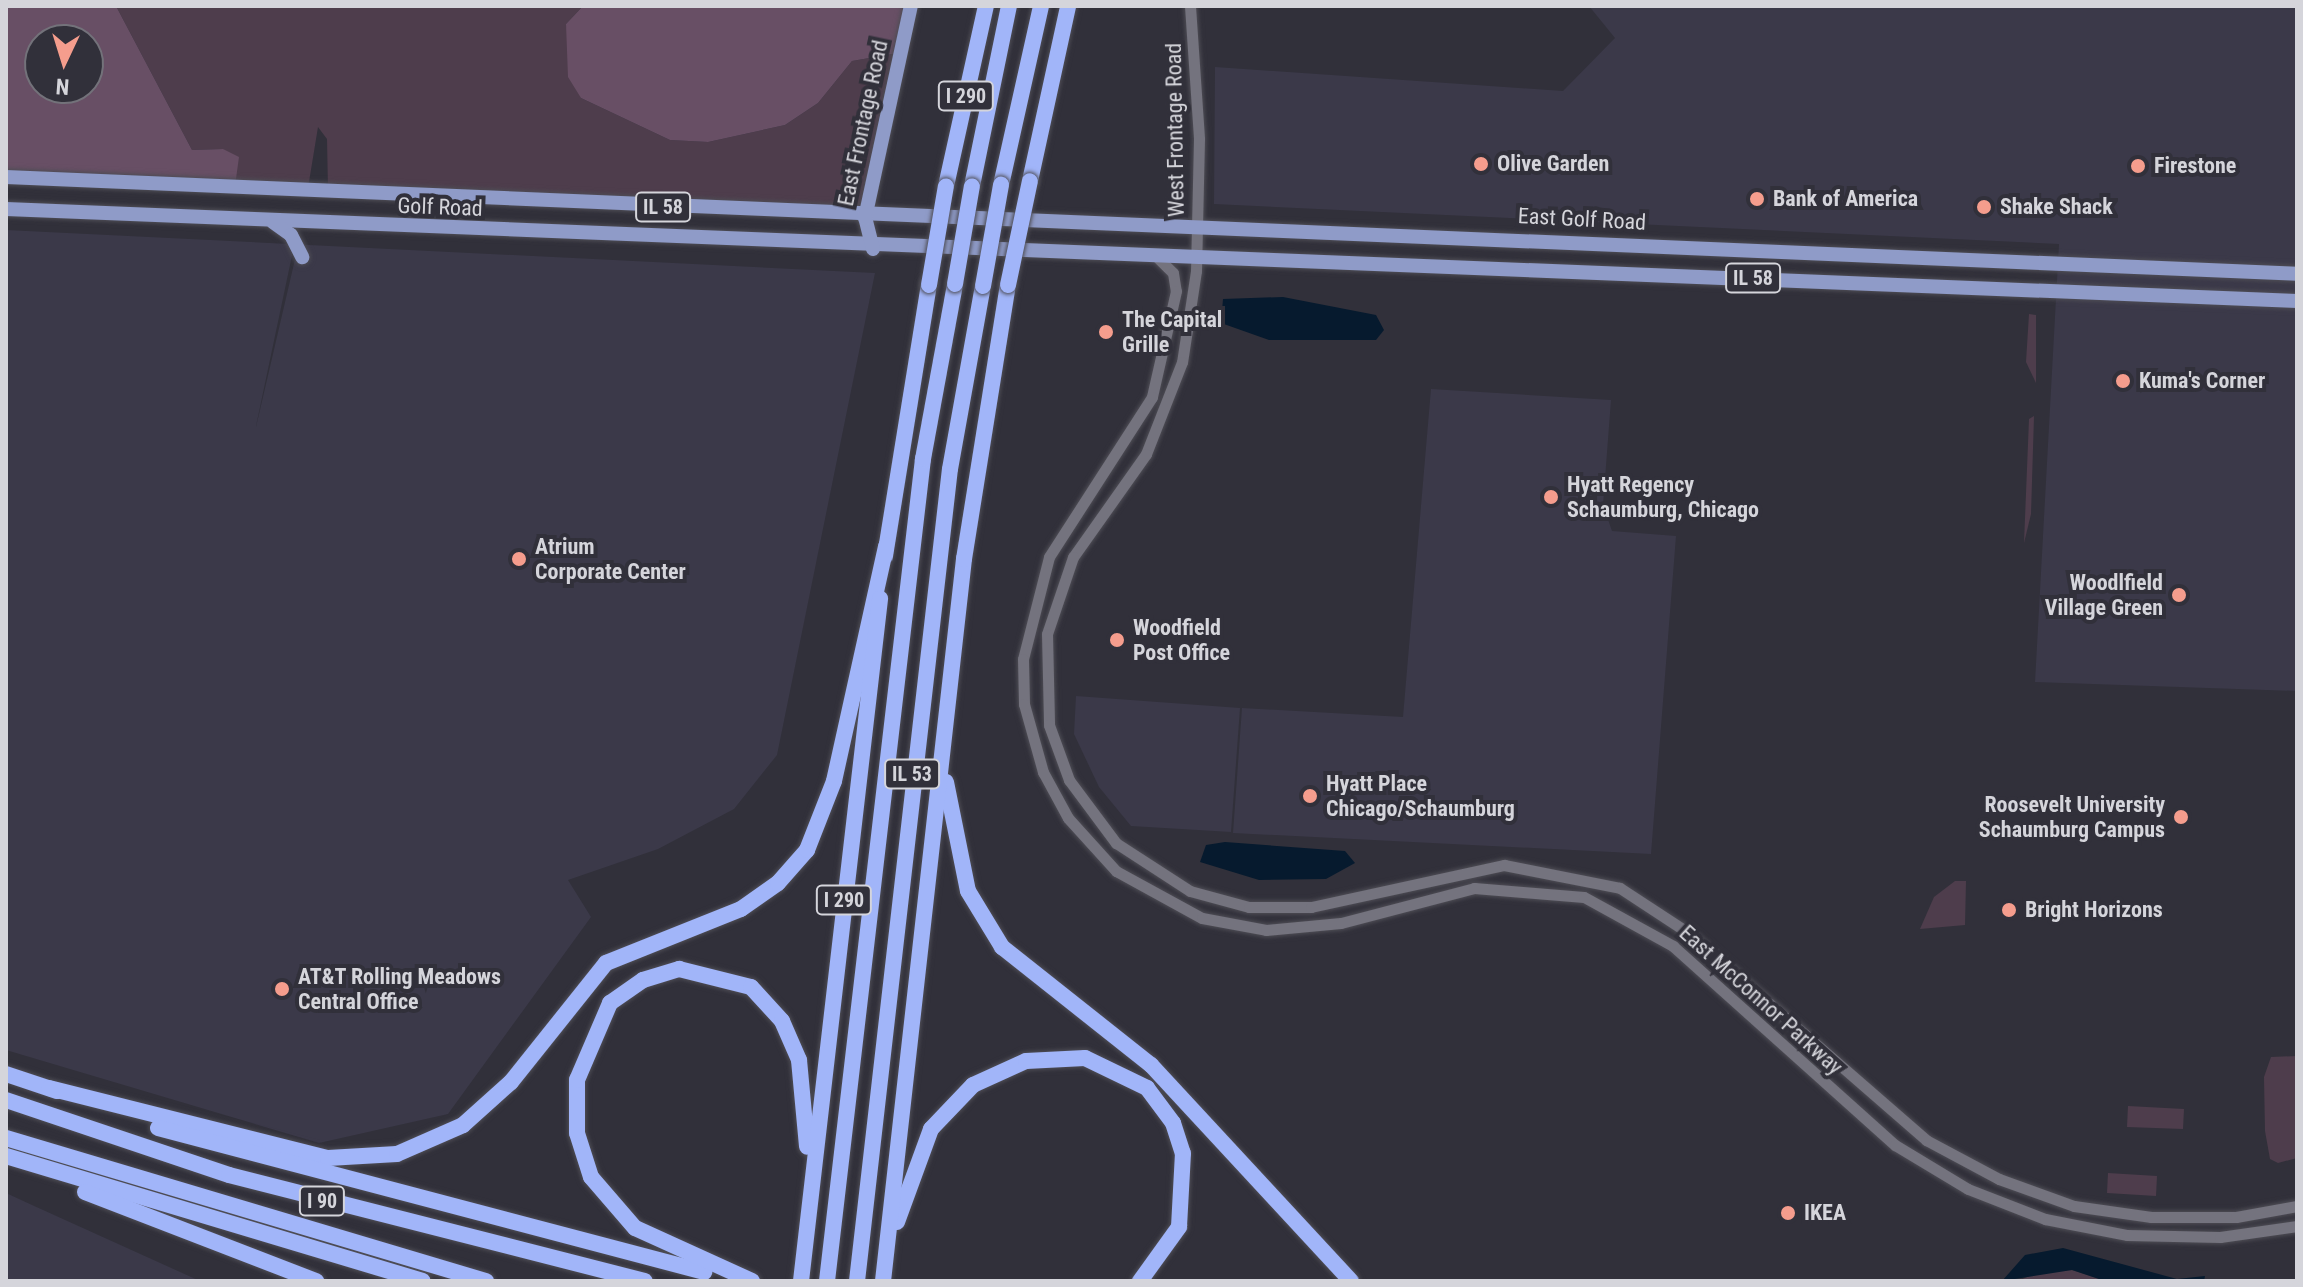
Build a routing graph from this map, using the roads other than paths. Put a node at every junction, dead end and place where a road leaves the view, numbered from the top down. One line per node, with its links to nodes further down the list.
1 (911, 6): 11 (main road, East Frontage Road)
2 (986, 6): 20 (highway, I 290, bridge)
3 (1009, 6): 40 (highway, IL 53, bridge)
4 (1041, 6): 31 (highway, IL 53, bridge)
5 (1068, 6): 8 (highway)
6 (1075, 6): 8 (highway)
7 (1190, 6): 13 (street, West Frontage Road)
8 (1055, 65): 21 (highway, bridge)
9 (6, 177): 11 (main road, Golf Road / IL 58)
10 (6, 209): 12 (main road, Golf Road / IL 58)
11 (865, 218): 13 (main road, East Golf Road / IL 58); 14 (main road, East Frontage Road)
12 (273, 221): 14 (main road, Golf Road / IL 58); 17 (main road)
13 (1197, 224): 16 (street, West Frontage Road); 18 (main road, East Golf Road / IL 58)
14 (873, 249): 15 (main road, IL 58)
15 (1150, 252): 16 (main road, IL 58); 29 (street, East McConnor Parkway)
16 (1196, 253): 19 (main road, IL 58); 27 (street, East McConnor Parkway)
17 (302, 257)
18 (2297, 274)
19 (2297, 301)
20 (886, 546): 23 (highway); 28 (highway, I 290)
21 (944, 722): 30 (highway); 42 (highway)
22 (6, 1074): 23 (highway)
23 (49, 1088): 37 (highway)
24 (6, 1100): 36 (highway, I 90)
25 (6, 1138): 35 (highway, I 90)
26 (10, 1157): 33 (highway); 34 (highway)
27 (2297, 1206)
28 (807, 1224): 38 (highway); 39 (highway, I 290)
29 (2297, 1226)
30 (887, 1254): 32 (highway); 41 (highway)
31 (858, 1272)
32 (883, 1276)
33 (316, 1281)
34 (423, 1281)
35 (486, 1281)
36 (645, 1281)
37 (743, 1281)
38 (752, 1281)
39 (801, 1281)
40 (827, 1281)
41 (1140, 1281)
42 (1351, 1281)

